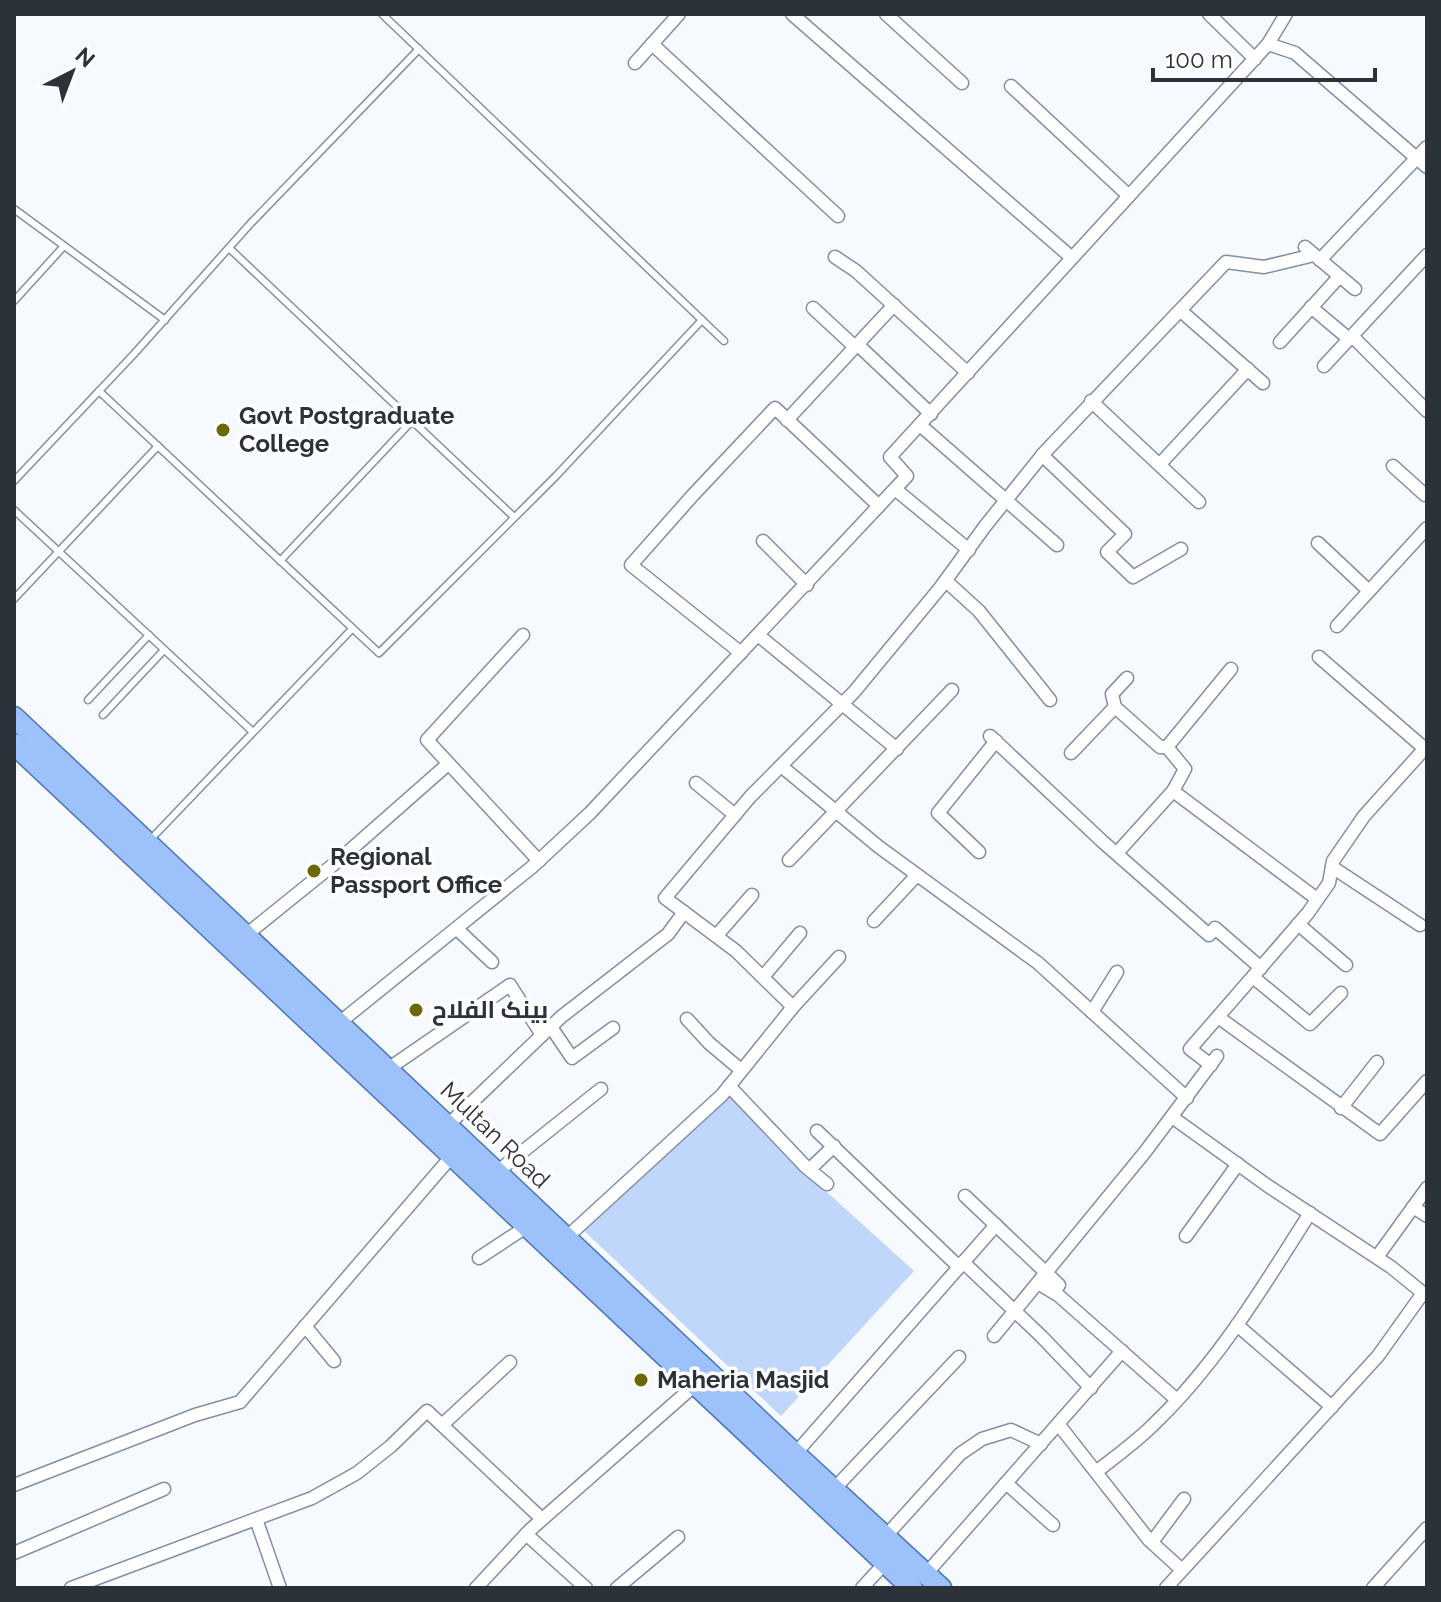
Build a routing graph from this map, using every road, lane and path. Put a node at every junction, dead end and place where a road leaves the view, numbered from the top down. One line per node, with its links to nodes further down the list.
1 (382, 14): 9 (lane)
2 (679, 14): 7 (street)
3 (792, 14): 24 (street)
4 (886, 14): 12 (street)
5 (1209, 14): 10 (street)
6 (1286, 14): 8 (street)
7 (652, 44): 11 (street); 18 (street)
8 (1268, 44): 10 (street); 15 (street)
9 (419, 49): 20 (lane); 33 (lane)
10 (1255, 59): 16 (street)
11 (635, 63)
12 (962, 83)
13 (1011, 86): 16 (street)
14 (1427, 147): 15 (street)
15 (1422, 162): 21 (street)
16 (1129, 196): 24 (street)
17 (14, 209): 19 (lane)
18 (838, 216)
19 (64, 246): 27 (lane); 32 (lane)
20 (229, 248): 32 (lane); 47 (lane)
21 (1313, 254): 25 (street); 31 (street)
22 (1427, 255): 34 (street)
23 (835, 257): 28 (street)
24 (1072, 258): 40 (street)
25 (1339, 277): 26 (street); 29 (street)
26 (1355, 289)
27 (14, 301)
28 (894, 305): 37 (street); 40 (street)
29 (1311, 307): 34 (street); 36 (street)
30 (813, 308): 37 (street)
31 (1181, 311): 39 (street); 43 (street)
32 (165, 320): 42 (lane)
33 (702, 320): 35 (lane); 60 (lane)
34 (1350, 338): 38 (street); 44 (street)
35 (724, 341)
36 (1280, 342)
37 (856, 346): 45 (street); 46 (street)
38 (1324, 366)
39 (1248, 369): 41 (street); 51 (street)
40 (968, 373): 45 (street)
41 (1263, 383)
42 (99, 391): 49 (lane); 53 (lane)
43 (1091, 401): 50 (street); 51 (street)
44 (1427, 411)
45 (931, 414): 48 (street)
46 (787, 420): 58 (street); 79 (street)
47 (412, 421): 60 (lane); 68 (lane)
48 (920, 425): 54 (street); 56 (street)
49 (158, 446): 67 (lane); 68 (lane)
50 (1042, 455): 56 (street); 65 (street)
51 (1160, 464): 57 (street)
52 (1393, 466): 55 (street)
53 (14, 481)
54 (895, 489): 58 (street); 66 (street)
55 (1427, 492)
56 (1005, 501): 64 (street); 66 (street)
57 (1199, 502)
58 (879, 506): 70 (street)
59 (14, 510): 67 (lane)
60 (514, 517): 74 (lane)
61 (1427, 528): 71 (street)
62 (763, 541): 70 (street)
63 (1318, 543): 71 (street)
64 (1057, 545)
65 (1181, 549)
66 (969, 550): 69 (street)
67 (58, 551): 72 (lane); 75 (lane)
68 (280, 561): 74 (lane)
69 (946, 581): 85 (street); 86 (street)
70 (807, 585): 77 (street)
71 (1369, 591): 73 (street)
72 (14, 599)
73 (1337, 626)
74 (352, 629): 90 (lane)
75 (149, 635): 78 (lane); 84 (lane)
76 (523, 635): 96 (street)
77 (758, 635): 79 (street); 86 (street)
78 (164, 650): 88 (lane); 90 (lane)
79 (741, 653): 106 (street)
80 (1319, 657): 93 (street)
81 (1231, 669): 92 (street)
82 (1127, 678): 87 (street)
83 (952, 690): 94 (street)
84 (88, 700)
85 (1050, 700)
86 (842, 704): 94 (street); 97 (street)
87 (1115, 707): 92 (street); 95 (street)
88 (103, 715)
89 (14, 717): 102 (main road, Multan Road)
90 (253, 732): 102 (lane)
91 (14, 744): 145 (main road, Multan Road)
92 (1167, 747): 99 (street)
93 (1426, 747): 107 (street)
94 (897, 749): 100 (street)
95 (1071, 753)
96 (448, 764): 106 (street); 117 (street)
97 (781, 766): 100 (street); 101 (street)
98 (696, 783): 101 (street)
99 (1173, 791): 104 (street); 110 (street)
100 (836, 811): 105 (street); 108 (street)
101 (735, 815): 111 (street)
102 (148, 843): 117 (main road, Multan Road)
103 (979, 852): 104 (street)
104 (1117, 853): 123 (street)
105 (789, 860)
106 (539, 861): 115 (street)
107 (1332, 867): 110 (street); 114 (street)
108 (917, 875): 112 (street); 127 (street)
109 (752, 895): 118 (street)
110 (1317, 899): 113 (street)
111 (684, 912): 118 (street); 132 (street)
112 (874, 921)
113 (1298, 924): 121 (street); 123 (street)
114 (1420, 925)
115 (457, 929): 120 (street); 130 (street)
116 (800, 933): 124 (street)
117 (246, 935): 130 (main road, Multan Road)
118 (717, 935): 124 (street)
119 (839, 957): 126 (street)
120 (492, 962)
121 (1346, 965)
122 (1117, 972): 127 (street)
123 (1257, 972): 125 (street); 128 (street)
124 (763, 977): 126 (street)
125 (1341, 993)
126 (793, 1007): 135 (street)
127 (1092, 1012): 139 (street)
128 (1218, 1017): 139 (street); 140 (street)
129 (687, 1019): 135 (street)
130 (339, 1023): 134 (main road, Multan Road)
131 (613, 1028): 132 (street)
132 (546, 1031): 134 (street); 142 (street)
133 (1377, 1062): 140 (street)
134 (388, 1069): 142 (main road, Multan Road)
135 (741, 1070): 137 (street)
136 (1427, 1081): 140 (street)
137 (729, 1086): 147 (street); 158 (street)
138 (601, 1089): 148 (street)
139 (1187, 1098): 141 (street)
140 (1341, 1108)
141 (1172, 1117): 146 (street); 162 (street)
142 (447, 1126): 148 (main road, Multan Road)
143 (817, 1131): 144 (street)
144 (834, 1146): 147 (street); 161 (street)
145 (451, 1157): 156 (main road, Multan Road); 166 (street)
146 (1238, 1164): 153 (street); 157 (street)
147 (810, 1169): 149 (street)
148 (497, 1172): 158 (main road, Multan Road)
149 (827, 1184)
150 (1427, 1188): 152 (street)
151 (965, 1196): 155 (street)
152 (1413, 1207): 154 (street); 159 (street)
153 (1310, 1213): 159 (street); 165 (street)
154 (1427, 1216)
155 (996, 1225): 161 (street); 162 (street)
156 (526, 1227): 160 (street); 172 (main road, Multan Road)
157 (1186, 1236)
158 (566, 1238): 179 (main road, Multan Road)
159 (1377, 1257): 175 (street)
160 (479, 1258)
161 (961, 1265): 164 (street); 179 (street)
162 (1042, 1278): 163 (street); 164 (street); 168 (street)
163 (1059, 1285)
164 (1015, 1311): 167 (street); 173 (street)
165 (1237, 1325): 174 (street); 175 (street)
166 (305, 1326): 170 (street); 182 (street)
167 (994, 1336)
168 (1122, 1351): 173 (street); 174 (street)
169 (959, 1357): 184 (street)
170 (334, 1361)
171 (510, 1362): 176 (street)
172 (695, 1385): 187 (street); 195 (main road, Multan Road)
173 (1091, 1388): 177 (street)
174 (1177, 1400): 180 (street)
175 (1332, 1407): 196 (street)
176 (442, 1425): 186 (street); 187 (street)
177 (1059, 1425): 178 (street); 180 (street)
178 (1041, 1444): 181 (street); 192 (street)
179 (795, 1454): 184 (main road, Multan Road)
180 (1096, 1472): 193 (street)
181 (1006, 1483): 188 (street); 198 (street)
182 (14, 1485)
183 (164, 1489): 194 (street)
184 (834, 1489): 192 (main road, Multan Road)
185 (1184, 1499): 193 (street)
186 (256, 1519): 199 (street); 200 (street)
187 (542, 1519): 190 (street)
188 (1053, 1525)
189 (1427, 1528): 207 (street)
190 (526, 1534): 201 (street); 202 (street)
191 (678, 1537): 197 (street)
192 (885, 1537): 198 (main road, Multan Road)
193 (1152, 1542): 196 (street)
194 (14, 1553)
195 (885, 1563): 198 (main road, Multan Road); 205 (street)
196 (1182, 1570): 206 (street)
197 (631, 1576): 203 (street); 204 (street)
198 (926, 1583)
199 (71, 1588)
200 (280, 1588)
201 (476, 1588)
202 (586, 1588)
203 (617, 1588)
204 (640, 1588)
205 (862, 1588)
206 (1166, 1588)
207 (1373, 1588)

